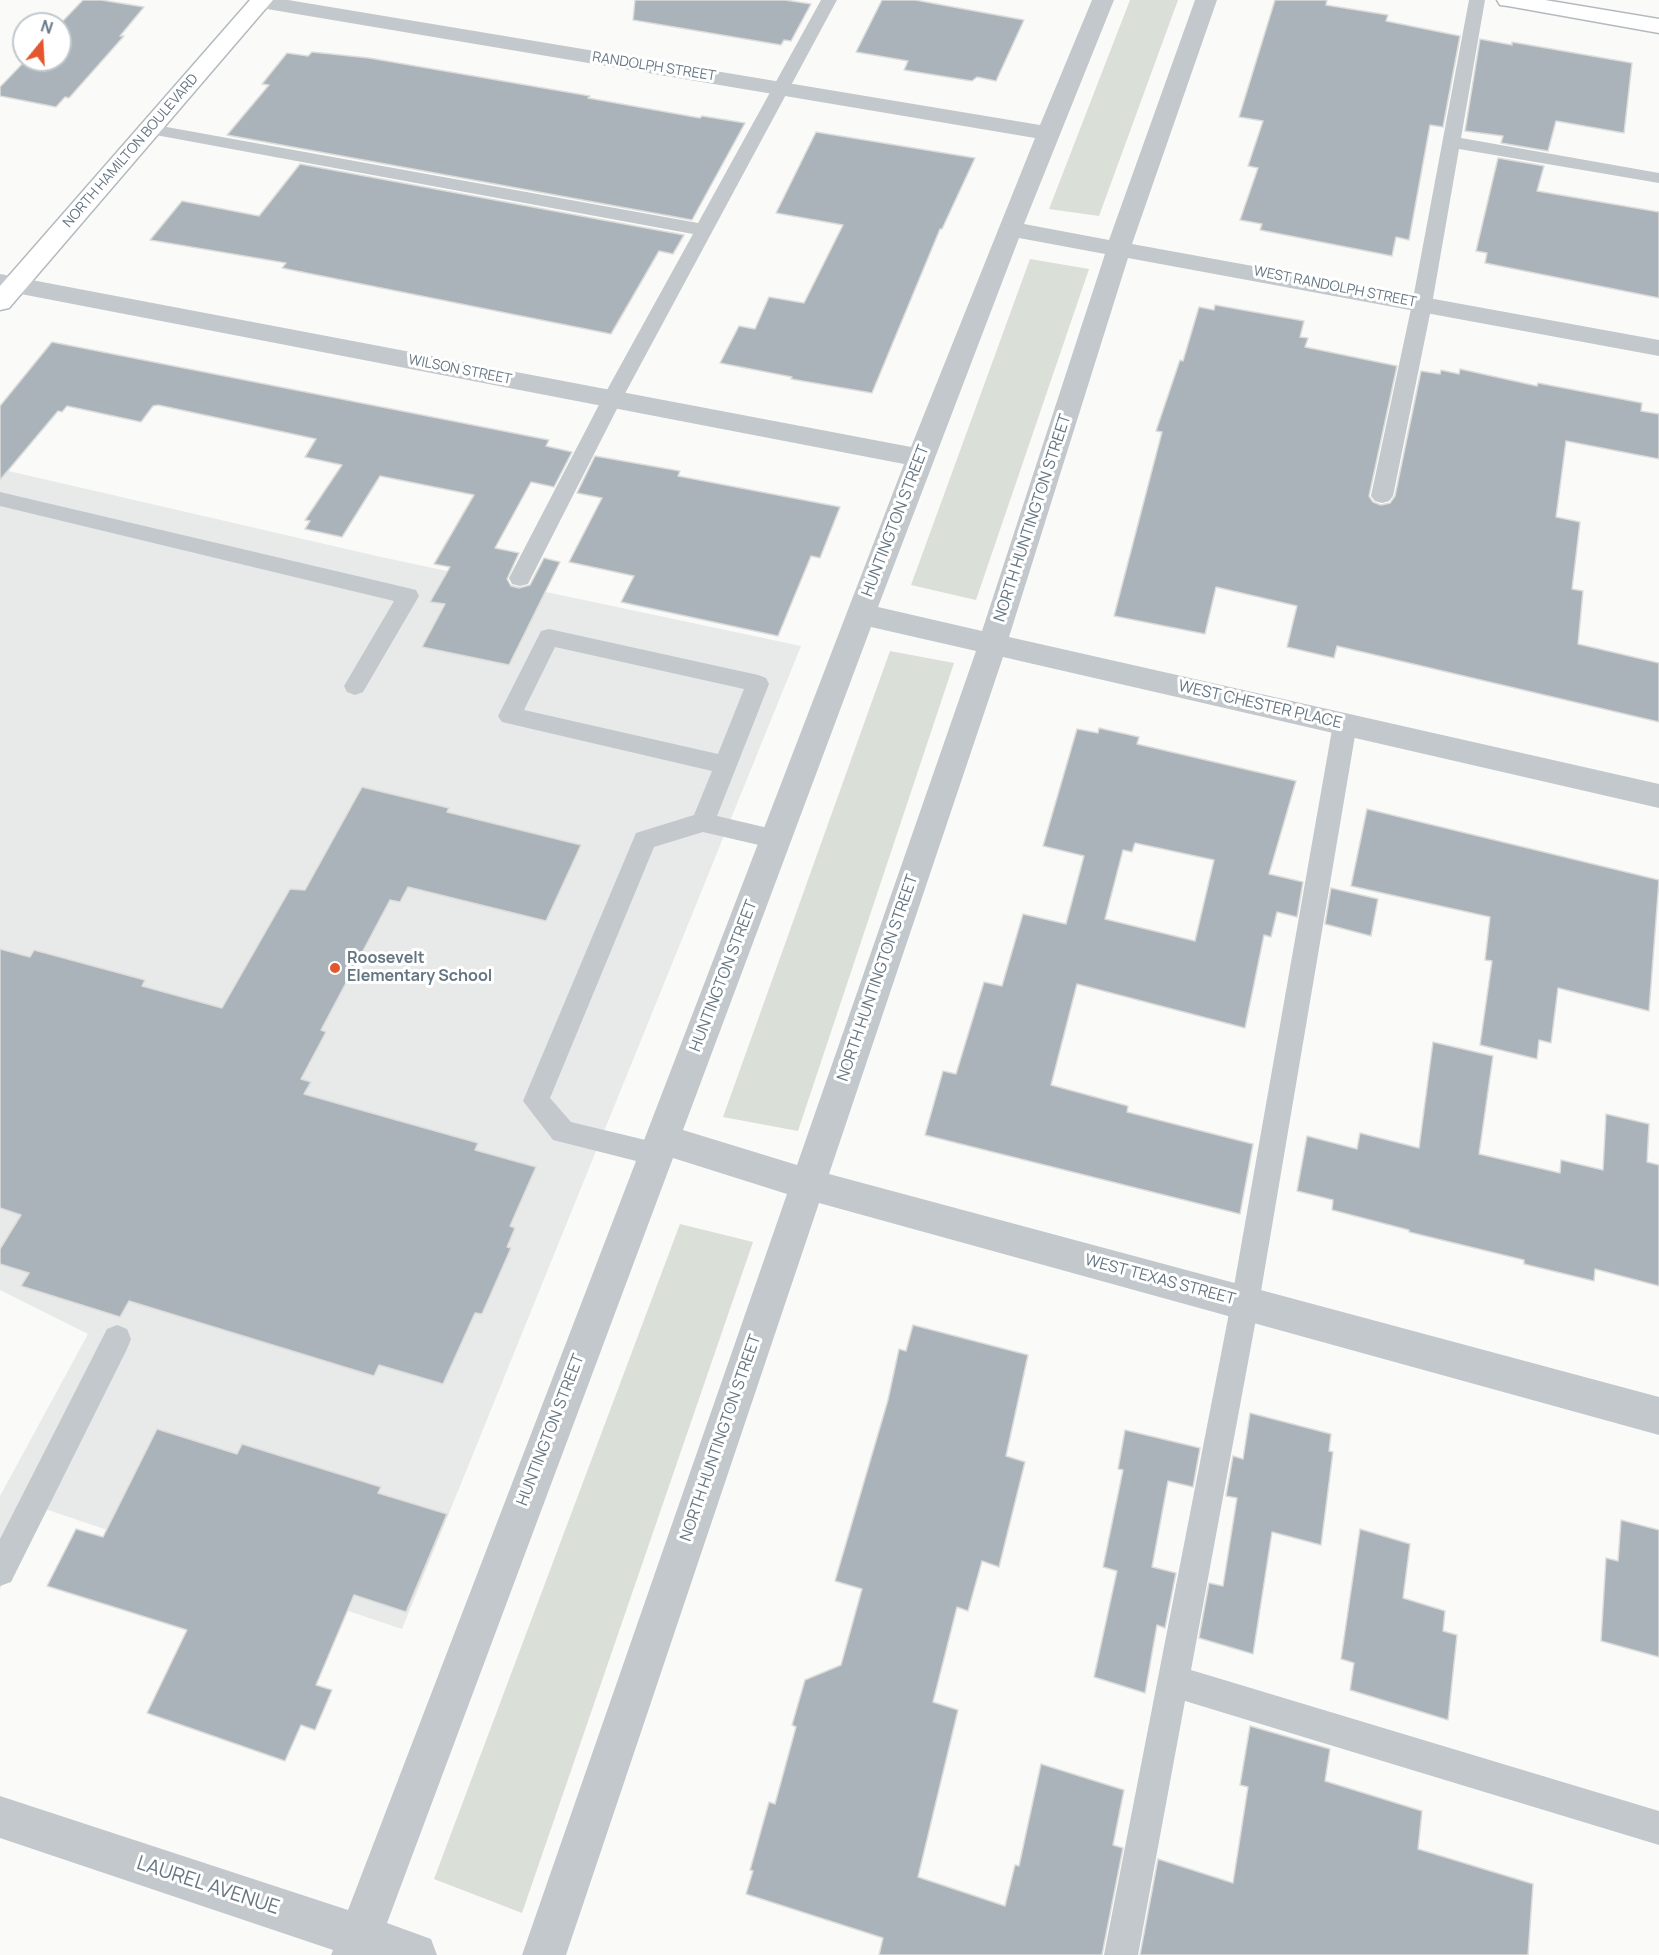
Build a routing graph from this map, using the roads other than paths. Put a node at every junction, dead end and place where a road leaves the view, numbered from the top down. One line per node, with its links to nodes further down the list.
1 (829, 0): 8 (lane)
2 (1103, 0): 10 (street, HUNTINGTON STREET)
3 (1206, 0): 15 (street, NORTH HUNTINGTON STREET)
4 (1477, 0): 11 (lane)
5 (1508, 0): 7 (street)
6 (261, 1): 8 (street, RANDOLPH STREET); 9 (street, NORTH HAMILTON BOULEVARD)
7 (1659, 26)
8 (780, 88): 10 (street, RANDOLPH STREET); 14 (lane)
9 (150, 129): 14 (lane); 16 (street, NORTH HAMILTON BOULEVARD)
10 (1048, 133): 13 (street, HUNTINGTON STREET)
11 (1451, 142): 12 (lane); 17 (lane)
12 (1659, 178)
13 (1010, 229): 15 (street, WEST RANDOLPH STREET); 20 (street, HUNTINGTON STREET)
14 (704, 230): 19 (lane)
15 (1119, 248): 17 (street, WEST RANDOLPH STREET); 25 (street, NORTH HUNTINGTON STREET)
16 (5, 290): 19 (street, WILSON STREET)
17 (1422, 304): 18 (street, WEST RANDOLPH STREET); 21 (lane)
18 (1659, 348)
19 (612, 399): 20 (street, WILSON STREET); 23 (lane)
20 (920, 458): 24 (street, HUNTINGTON STREET)
21 (1382, 496)
22 (0, 499): 26 (lane)
23 (520, 578)
24 (861, 614): 25 (street, WEST CHESTER PLACE); 31 (street, HUNTINGTON STREET)
25 (993, 643): 27 (street, WEST CHESTER PLACE); 33 (street, NORTH HUNTINGTON STREET)
26 (355, 686)
27 (1345, 724): 29 (street, WEST CHESTER PLACE); 34 (lane)
28 (725, 765): 28 (lane); 30 (lane)
29 (1659, 796)
30 (703, 822): 31 (lane); 32 (lane)
31 (776, 839): 32 (street, HUNTINGTON STREET)
32 (659, 1146): 33 (street, WEST TEXAS STREET); 41 (street, HUNTINGTON STREET)
33 (807, 1184): 34 (street, WEST TEXAS STREET); 43 (street, NORTH HUNTINGTON STREET)
34 (1245, 1303): 36 (street, WEST TEXAS STREET); 38 (lane)
35 (117, 1339): 37 (lane)
36 (1659, 1416)
37 (0, 1571)
38 (1173, 1681): 40 (lane); 44 (lane)
39 (0, 1817): 41 (street, LAUREL AVENUE)
40 (1659, 1828)
41 (356, 1946): 42 (street, LAUREL AVENUE)
42 (415, 1955)
43 (544, 1955)
44 (1121, 1955)

